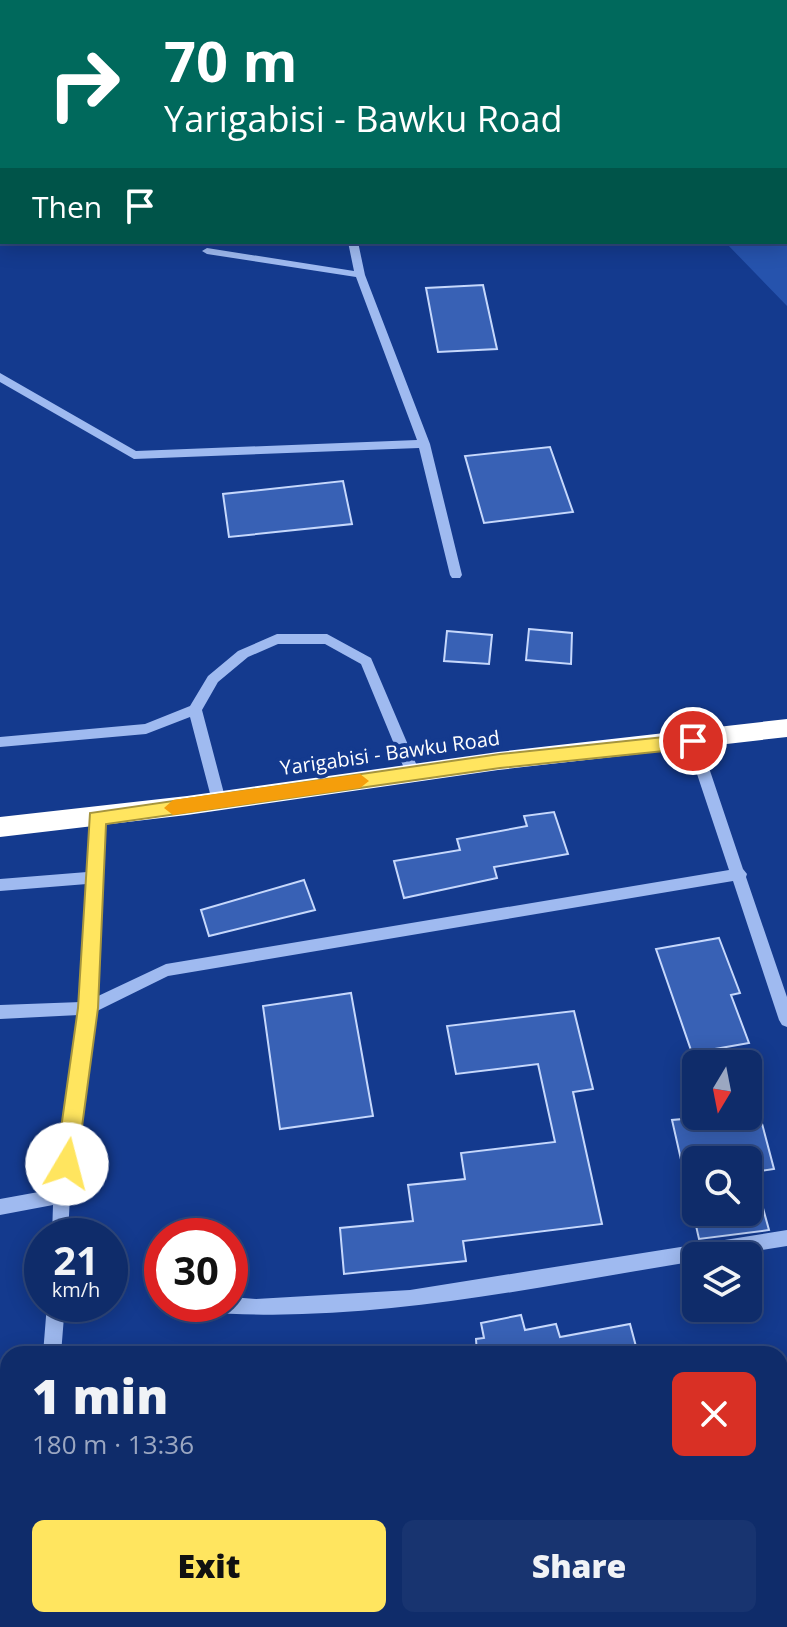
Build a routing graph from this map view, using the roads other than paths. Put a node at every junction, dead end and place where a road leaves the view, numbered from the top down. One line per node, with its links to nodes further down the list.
1 (353, 244): 3 (street)
2 (207, 251): 3 (street)
3 (360, 275): 5 (street)
4 (0, 377): 5 (street)
5 (424, 444): 6 (street)
6 (456, 575)
7 (195, 710): 10 (street); 11 (street); 12 (street)
8 (787, 728): 9 (highway, Yarigabisi - Bawku Road)
9 (693, 741): 11 (highway, Yarigabisi - Bawku Road); 15 (street)
10 (0, 742)
11 (413, 773): 12 (highway, Yarigabisi - Bawku Road)
12 (219, 801): 13 (highway, Yarigabisi - Bawku Road)
13 (97, 818): 14 (highway, Yarigabisi - Bawku Road); 16 (street)
14 (0, 827)
15 (740, 874): 18 (street); 20 (street)
16 (94, 877): 17 (street); 18 (street)
17 (0, 885)
18 (88, 1008): 19 (street); 21 (street)
19 (0, 1012)
20 (787, 1020)
21 (62, 1195): 22 (street); 23 (street)
22 (0, 1207)
23 (61, 1218)
24 (787, 1238): 25 (street)
25 (248, 1307)
26 (55, 1322): 27 (street)
27 (53, 1346)

